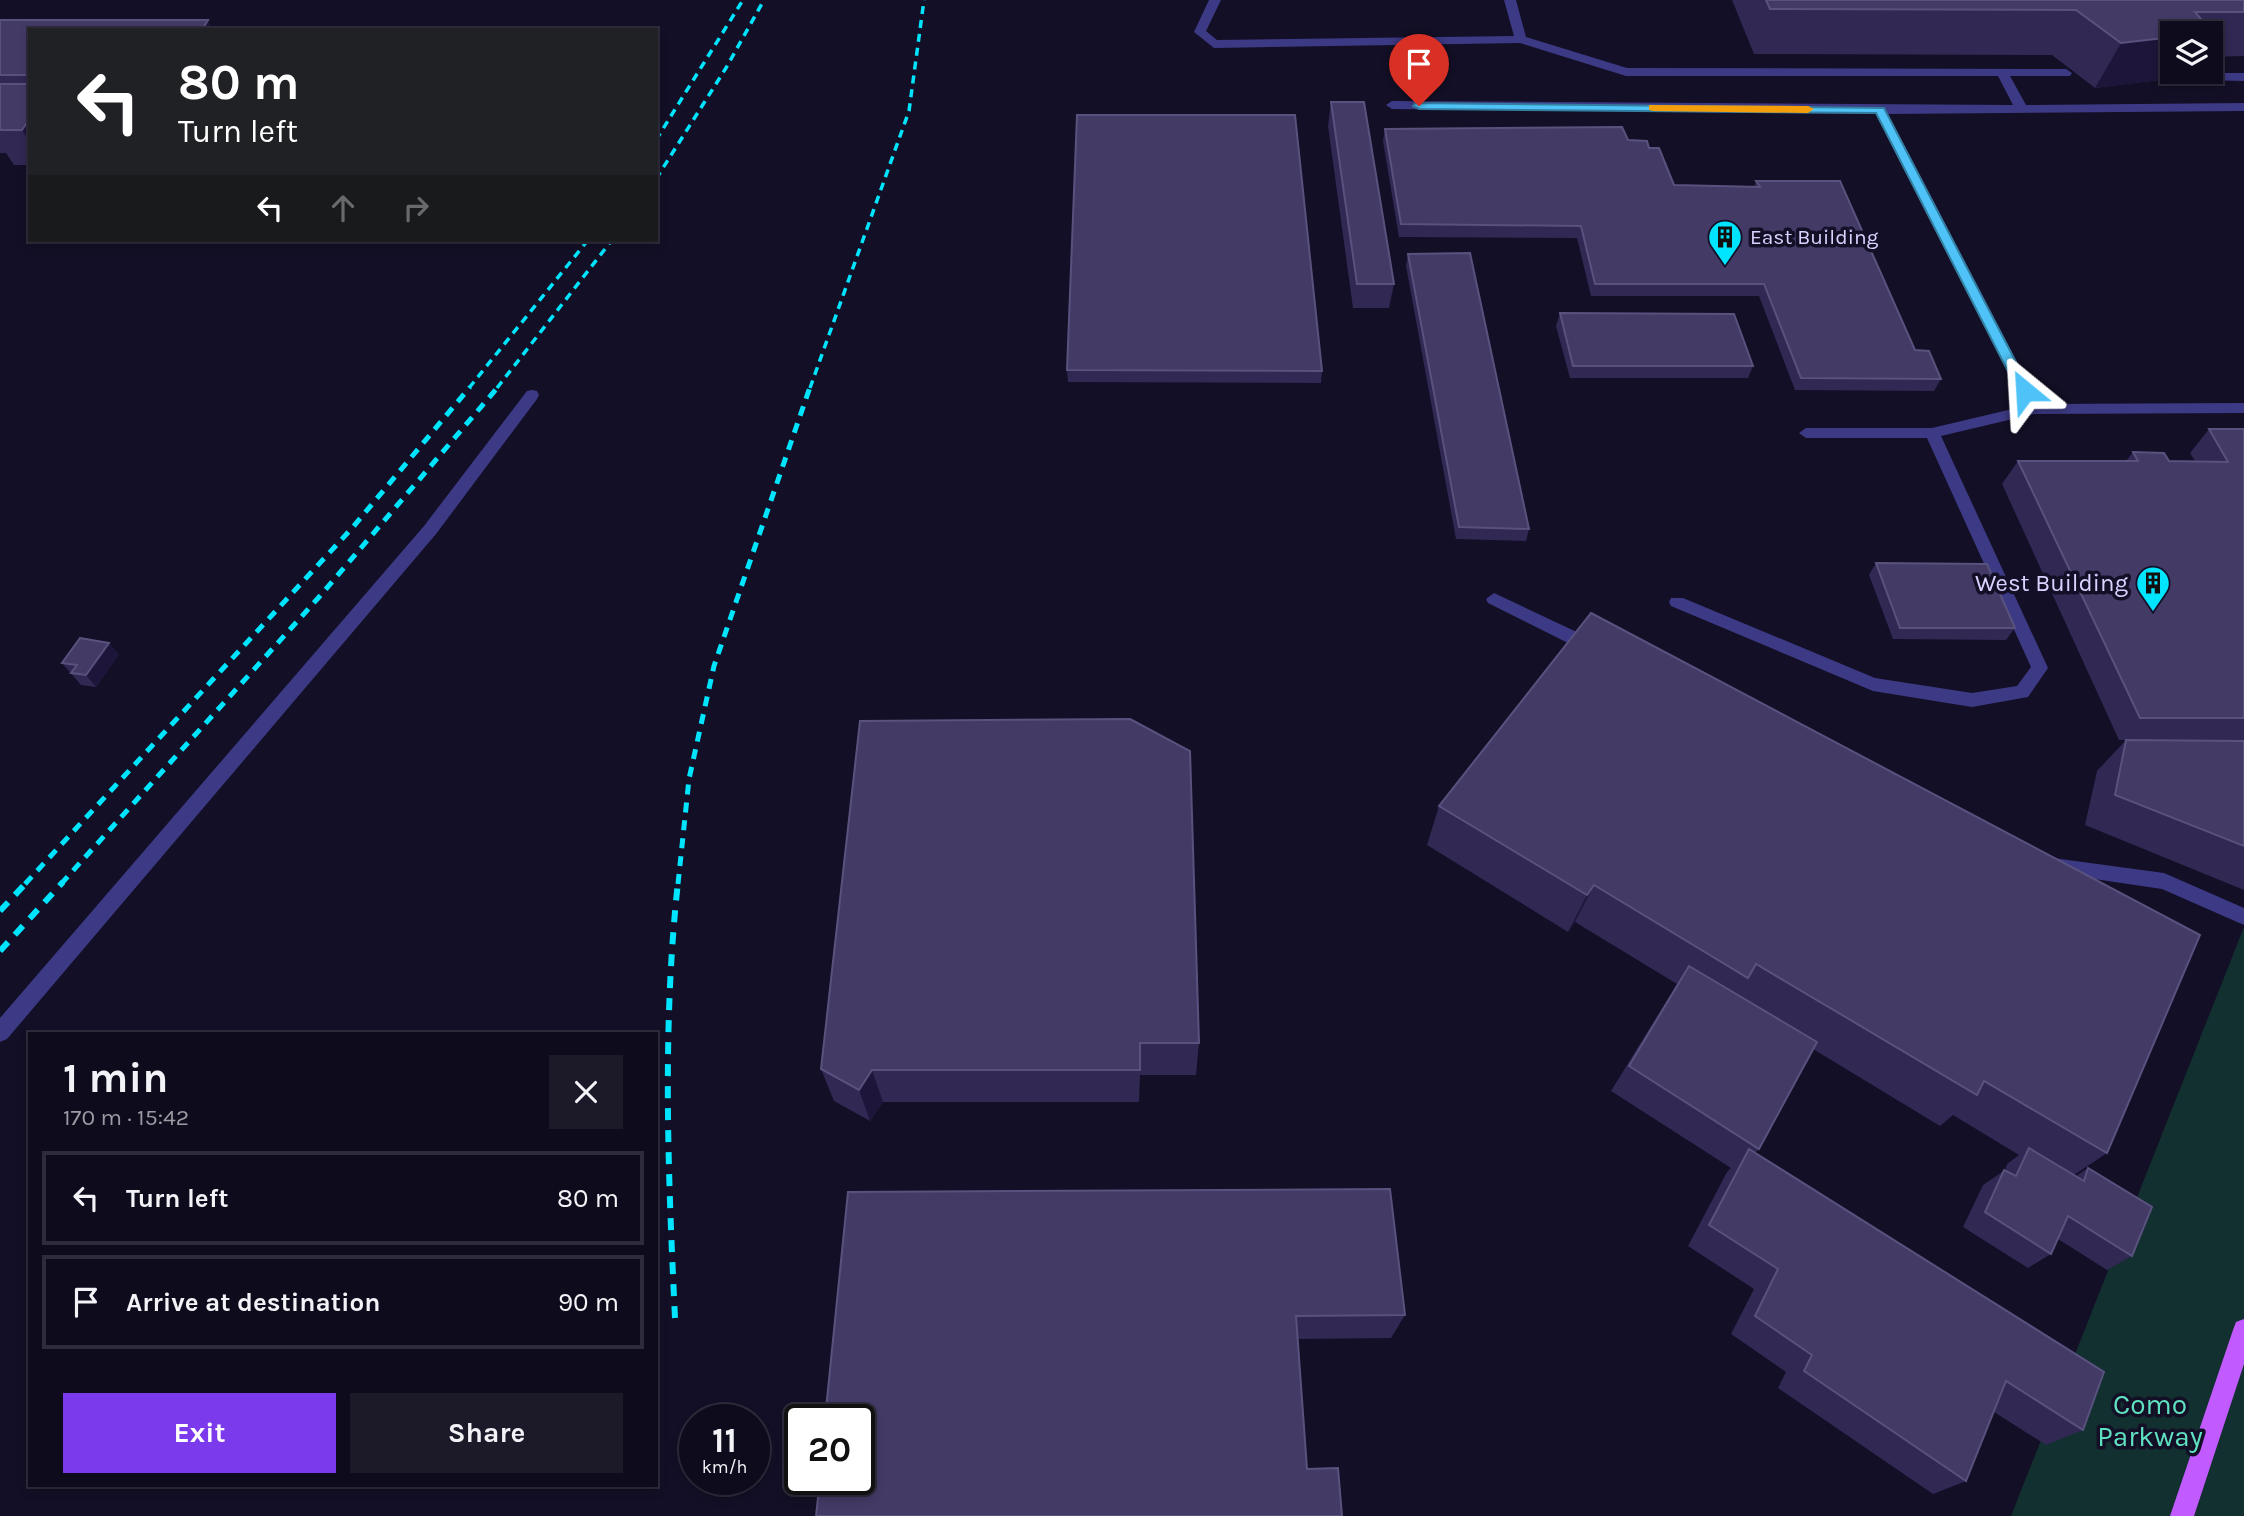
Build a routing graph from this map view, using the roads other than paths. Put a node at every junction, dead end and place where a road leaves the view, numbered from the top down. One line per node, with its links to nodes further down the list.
1 (1215, 0): 3 (lane)
2 (1510, 0): 3 (lane)
3 (1521, 39): 4 (lane)
4 (2002, 73): 5 (lane); 10 (lane)
5 (2066, 74)
6 (2223, 77): 7 (lane)
7 (2244, 77)
8 (1392, 105): 11 (lane)
9 (2244, 107): 10 (lane)
10 (2021, 108): 11 (lane)
11 (1880, 110): 14 (lane)
12 (532, 395): 22 (lane)
13 (2244, 408): 14 (lane)
14 (2034, 409): 16 (lane)
15 (1805, 433): 16 (lane)
16 (1932, 433): 18 (lane)
17 (1494, 599): 19 (lane)
18 (1677, 603)
19 (1607, 654)
20 (2032, 859): 21 (lane)
21 (2244, 917)
22 (0, 1033)
23 (2244, 1330): 24 (main road)
24 (2182, 1516)

